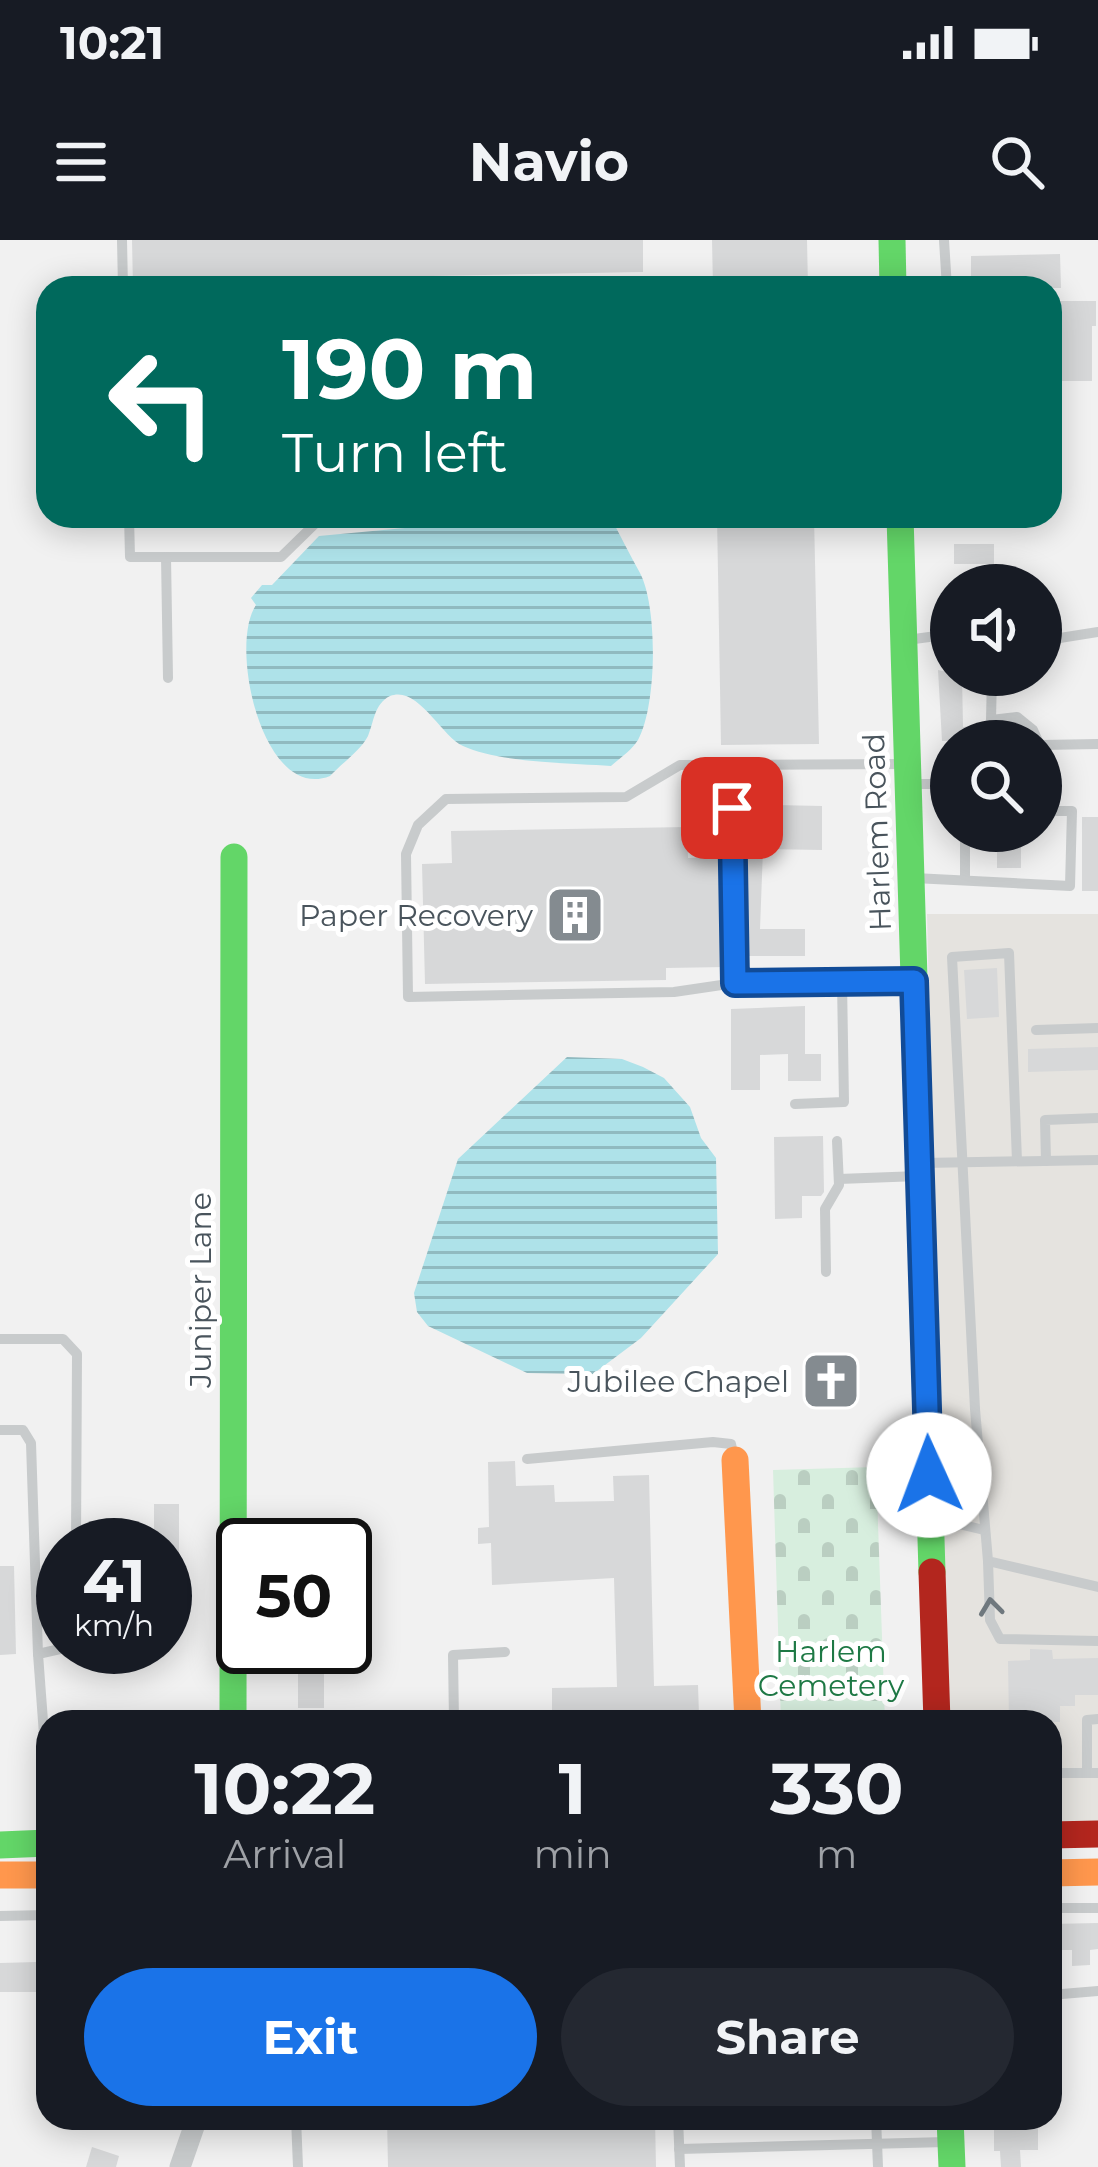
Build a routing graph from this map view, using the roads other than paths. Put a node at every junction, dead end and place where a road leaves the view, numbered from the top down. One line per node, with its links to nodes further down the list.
1 (122, 240): 4 (lane)
2 (892, 240): 5 (main road)
3 (944, 240): 6 (lane)
4 (123, 276)
5 (893, 276)
6 (946, 276)
7 (129, 528): 10 (lane)
8 (311, 528): 10 (lane)
9 (900, 528): 14 (main road, Harlem Road)
10 (166, 557): 15 (lane)
11 (1098, 632): 13 (lane)
12 (930, 637): 14 (lane)
13 (1062, 638)
14 (904, 640): 22 (main road, Harlem Road)
15 (168, 677)
16 (992, 696): 17 (lane)
17 (991, 720): 18 (lane)
18 (1021, 720)
19 (1062, 743): 20 (lane)
20 (1098, 744)
21 (731, 765): 22 (lane); 31 (lane); 31 (lane)
22 (908, 774): 23 (lane); 27 (main road, Harlem Road)
23 (930, 779)
24 (1062, 812): 28 (lane)
25 (965, 852): 28 (lane)
26 (234, 857): 58 (main road, Juniper Lane)
27 (911, 878): 28 (lane); 29 (main road, Harlem Road)
28 (965, 880)
29 (914, 981): 30 (lane); 41 (main road, Harlem Road)
30 (842, 982): 31 (lane); 34 (lane)
31 (735, 983)
32 (1098, 1028): 33 (lane)
33 (1036, 1030)
34 (795, 1104)
35 (1098, 1118): 39 (lane)
36 (837, 1141): 42 (lane)
37 (1098, 1160): 39 (lane)
38 (1017, 1161): 39 (lane); 40 (lane); 40 (lane)
39 (1046, 1161)
40 (965, 1162): 41 (lane); 50 (lane)
41 (920, 1170): 42 (lane); 49 (main road, Harlem Road)
42 (838, 1179): 43 (lane)
43 (826, 1272)
44 (0, 1339): 48 (lane)
45 (0, 1430): 52 (lane)
46 (526, 1459): 47 (lane)
47 (735, 1460): 60 (main road)
48 (76, 1518)
49 (931, 1518): 50 (lane); 61 (main road, Harlem Road)
50 (984, 1530): 51 (lane)
51 (988, 1561): 53 (lane); 54 (lane, one-way to 51)
52 (36, 1584)
53 (1098, 1587)
54 (1098, 1642)
55 (505, 1652): 59 (lane)
56 (39, 1674): 57 (lane)
57 (42, 1710)
58 (233, 1710)
59 (454, 1710)
60 (747, 1710)
61 (937, 1710)
62 (1098, 1720): 64 (lane)
63 (1062, 1773): 64 (lane)
64 (1093, 1773)
65 (1098, 1834): 66 (main road)
66 (1062, 1835)
67 (36, 1844): 68 (main road)
68 (0, 1845)
69 (1062, 1873): 70 (main road)
70 (1098, 1873)
71 (0, 1875): 72 (main road)
72 (36, 1875)
73 (1062, 1908): 74 (lane)
74 (1098, 1908)
75 (36, 1915): 76 (lane)
76 (0, 1916)
77 (1098, 1990): 78 (lane)
78 (1062, 1994)
79 (193, 2130): 86 (street)
80 (296, 2130): 87 (lane)
81 (678, 2130): 85 (lane)
82 (876, 2130): 84 (lane)
83 (951, 2142): 84 (lane)
84 (877, 2144): 85 (lane); 89 (lane)
85 (679, 2149): 88 (lane)
86 (180, 2167)
87 (298, 2167)
88 (680, 2167)
89 (878, 2167)

